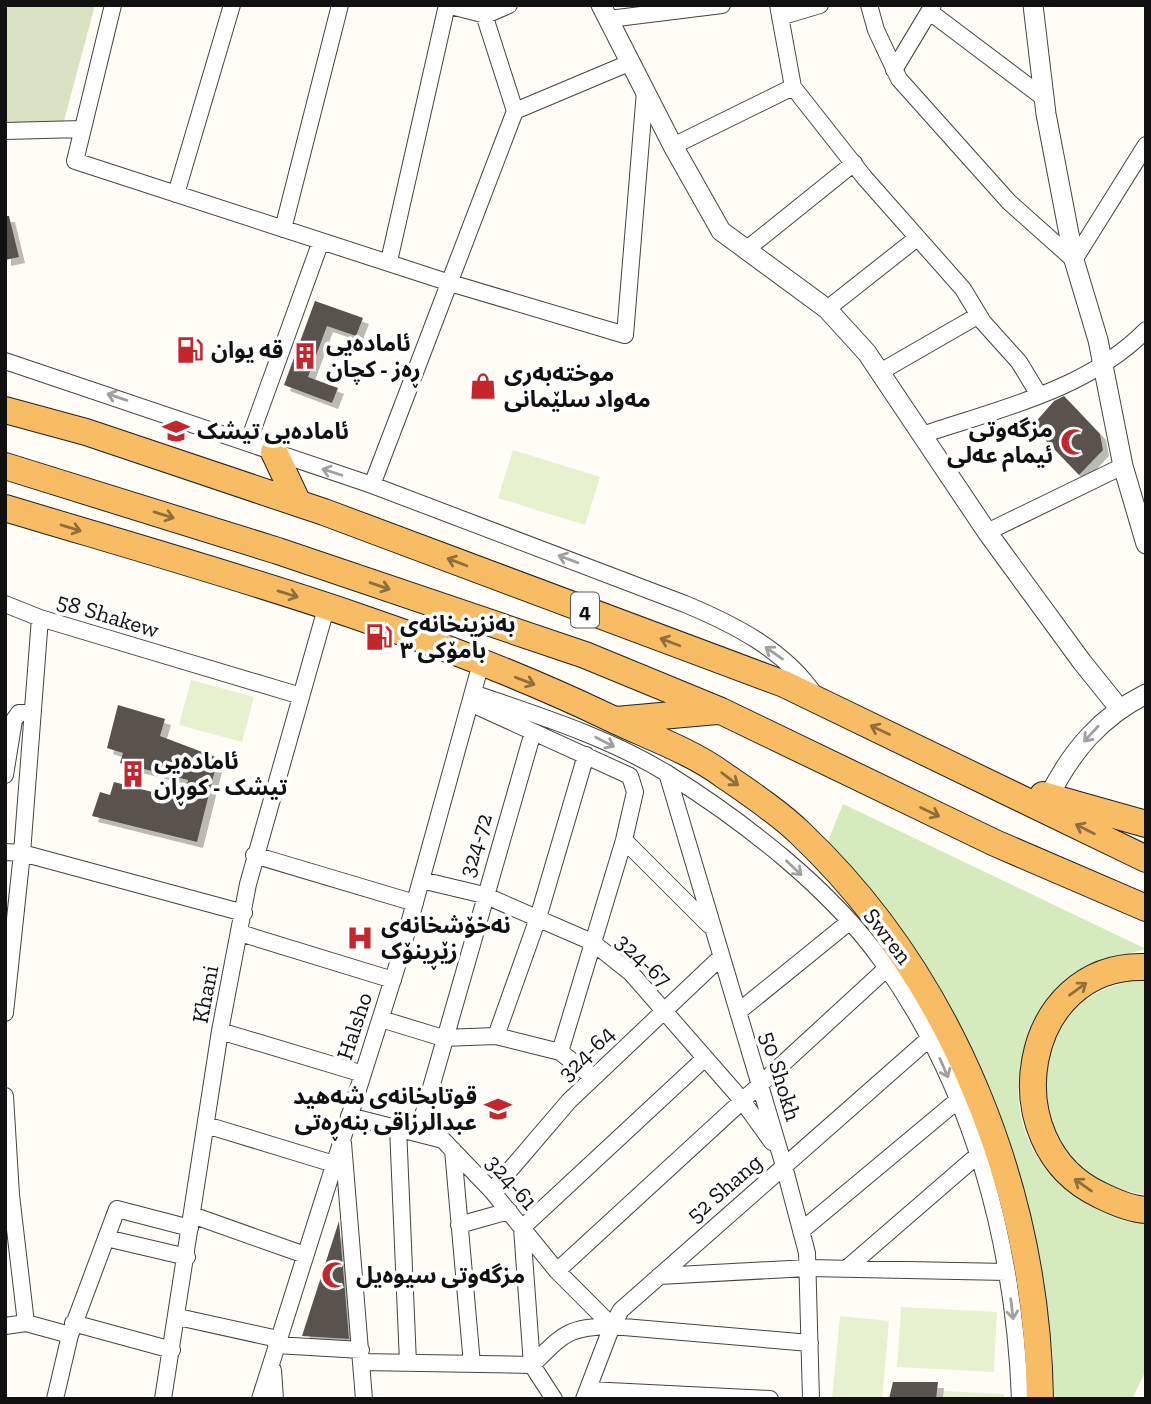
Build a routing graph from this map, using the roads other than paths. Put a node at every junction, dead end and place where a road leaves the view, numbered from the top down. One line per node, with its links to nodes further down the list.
1 (113, 5): 19 (street)
2 (232, 5): 24 (street)
3 (340, 5): 25 (street)
4 (509, 5): 10 (street)
5 (722, 5): 12 (street)
6 (820, 5): 11 (street)
7 (869, 5): 14 (street)
8 (1033, 5): 17 (street)
9 (932, 9): 14 (street); 17 (street)
10 (484, 10): 18 (street); 30 (street)
11 (779, 11): 15 (street)
12 (605, 12): 13 (street)
13 (629, 63): 16 (street); 18 (street)
14 (894, 70): 29 (street)
15 (793, 87): 22 (street); 23 (street)
16 (645, 91): 22 (street); 31 (street)
17 (1044, 98): 29 (street)
18 (515, 111): 31 (street)
19 (82, 129): 20 (street); 24 (street)
20 (5, 131)
21 (1146, 145): 29 (street)
22 (673, 146): 28 (street)
23 (854, 163): 26 (street); 28 (street)
24 (176, 194): 25 (street)
25 (284, 229): 27 (street)
26 (917, 238): 32 (street); 33 (street)
27 (321, 241): 30 (street); 41 (street)
28 (747, 248): 32 (street)
29 (1074, 260): 36 (street)
30 (389, 261): 31 (street)
31 (447, 282): 45 (street)
32 (827, 309): 37 (street)
33 (979, 316): 37 (street); 38 (street)
34 (1145, 332): 36 (street)
35 (5, 360): 41 (street, one-way to 35)
36 (1103, 365): 38 (street); 44 (street)
37 (880, 372): 40 (street)
38 (1039, 395): 40 (street)
39 (5, 410): 46 (highway, 4)
40 (922, 435): 49 (street)
41 (248, 443): 42 (street)
42 (274, 453): 45 (street, one-way to 42); 46 (highway)
43 (5, 466): 60 (highway, 4, one-way to 60)
44 (1124, 466): 48 (street); 49 (street)
45 (372, 485): 58 (street, one-way to 45)
46 (298, 503): 58 (highway, 4, one-way to 46)
47 (5, 508): 52 (highway, one-way to 52)
48 (1143, 523): 50 (street)
49 (987, 532): 59 (street)
50 (1146, 544)
51 (5, 604): 53 (street)
52 (327, 605): 54 (highway); 56 (street, Khani)
53 (40, 618): 56 (street, 58 Shakew); 61 (street, 58 Shakew)
54 (481, 663): 57 (street, Halsho); 62 (highway, one-way to 62)
55 (1146, 694): 59 (street)
56 (302, 696): 73 (street, Khani)
57 (471, 698): 63 (street); 65 (street, Swren, one-way to 65); 75 (street, Halsho)
58 (820, 702): 67 (highway, 4, one-way to 58)
59 (1119, 708): 68 (street, one-way to 68)
60 (721, 711): 62 (highway); 71 (highway, 4, one-way to 71)
61 (33, 712): 66 (street); 72 (street, 58 Shakew)
62 (615, 720): 153 (highway, one-way to 153)
63 (533, 732): 64 (street); 76 (street, 324-72)
64 (586, 755): 70 (street); 80 (street)
65 (667, 773): 81 (street, Swren, one-way to 81); 83 (street, 50 Shokh)
66 (5, 775)
67 (983, 778): 68 (highway); 74 (highway, 4, one-way to 67)
68 (1049, 796): 69 (highway)
69 (1146, 824)
70 (624, 840): 83 (street); 85 (street)
71 (995, 844): 78 (highway, 4); 82 (highway)
72 (13, 853): 79 (street); 92 (street, 58 Shakew)
73 (254, 855): 77 (street); 79 (street, Khani)
74 (1146, 859)
75 (421, 880): 76 (street, 324-67); 77 (street, Halsho)
76 (484, 895): 80 (street, 324-67); 97 (street, 324-72)
77 (415, 903): 89 (street, Halsho)
78 (1146, 908)
79 (244, 913): 84 (street, Khani)
80 (538, 918): 85 (street, 324-67); 95 (street)
81 (849, 922): 88 (street, Swren); 91 (street)
82 (1146, 927)
83 (712, 928): 86 (street, 50 Shokh)
84 (240, 933): 89 (street); 94 (street, Khani)
85 (592, 942): 90 (street, 324-67); 98 (street)
86 (720, 957): 90 (street, 324-64); 91 (street, 50 Shokh)
87 (1146, 967): 117 (highway, one-way to 87)
88 (887, 968): 96 (street, Swren); 102 (street)
89 (393, 980): 93 (street, Halsho)
90 (664, 1010): 99 (street, 324-67); 101 (street, 324-64)
91 (738, 1012): 102 (street, 50 Shokh)
92 (5, 1013)
93 (381, 1020): 97 (street); 100 (street, Halsho)
94 (220, 1031): 100 (street); 107 (street, Khani)
95 (496, 1036): 97 (street); 98 (street)
96 (930, 1037): 105 (street, Swren, one-way to 105); 113 (street, 52 Shang)
97 (443, 1038): 109 (street, 324-72)
98 (560, 1052): 101 (street)
99 (705, 1058): 104 (street, 324-67); 121 (street)
100 (363, 1074): 106 (street, Halsho)
101 (593, 1077): 115 (street, 324-64)
102 (761, 1086): 104 (street); 113 (street, 50 Shokh)
103 (5, 1096): 116 (street)
104 (741, 1099): 113 (street, 324-67); 128 (street)
105 (958, 1100): 112 (street, Swren); 122 (street)
106 (349, 1116): 108 (street, 324-61); 110 (street, Halsho)
107 (206, 1125): 114 (street); 119 (street, Khani)
108 (398, 1127): 109 (street, 324-61); 140 (street)
109 (418, 1133): 111 (street, 324-61)
110 (343, 1136): 114 (street, Halsho); 139 (street)
111 (453, 1150): 115 (street, 324-61); 120 (street)
112 (979, 1154): 127 (street); 129 (street, Swren)
113 (782, 1159): 122 (street, 50 Shokh); 130 (street, 52 Shang)
114 (334, 1164): 124 (street, Halsho)
115 (492, 1191): 118 (street, 324-61)
116 (8, 1195): 132 (street)
117 (1146, 1210)
118 (509, 1212): 120 (street); 121 (street, 324-61)
119 (191, 1221): 123 (street); 124 (street); 125 (street, Khani)
120 (459, 1225): 141 (street)
121 (522, 1228): 128 (street, 324-61); 142 (street)
122 (801, 1231): 126 (street, 50 Shokh)
123 (106, 1238): 125 (street); 135 (street)
124 (305, 1255): 137 (street, Halsho)
125 (187, 1257): 131 (street, Khani)
126 (808, 1268): 127 (street); 130 (street); 136 (street, 50 Shokh)
127 (846, 1269): 129 (street)
128 (557, 1271): 134 (street, 324-61)
129 (1007, 1272): 152 (street, Swren, one-way to 152)
130 (659, 1276): 134 (street, 52 Shang)
131 (178, 1317): 137 (street); 138 (street, Khani)
132 (26, 1323): 133 (street); 135 (street)
133 (5, 1326)
134 (612, 1326): 136 (street); 142 (street); 143 (street, 52 Shang)
135 (72, 1329): 138 (street); 144 (street)
136 (810, 1343): 151 (street, 50 Shokh)
137 (276, 1348): 139 (street); 146 (street, Halsho); 147 (street)
138 (172, 1350): 145 (street, Khani)
139 (361, 1356): 140 (street); 148 (street)
140 (408, 1363): 141 (street)
141 (471, 1364): 142 (street)
142 (532, 1365): 149 (street)
143 (587, 1394): 150 (street)
144 (55, 1399)
145 (163, 1399)
146 (260, 1399)
147 (275, 1399)
148 (364, 1399)
149 (554, 1399)
150 (770, 1399)
151 (811, 1399)
152 (1020, 1399)
153 (1040, 1399)

